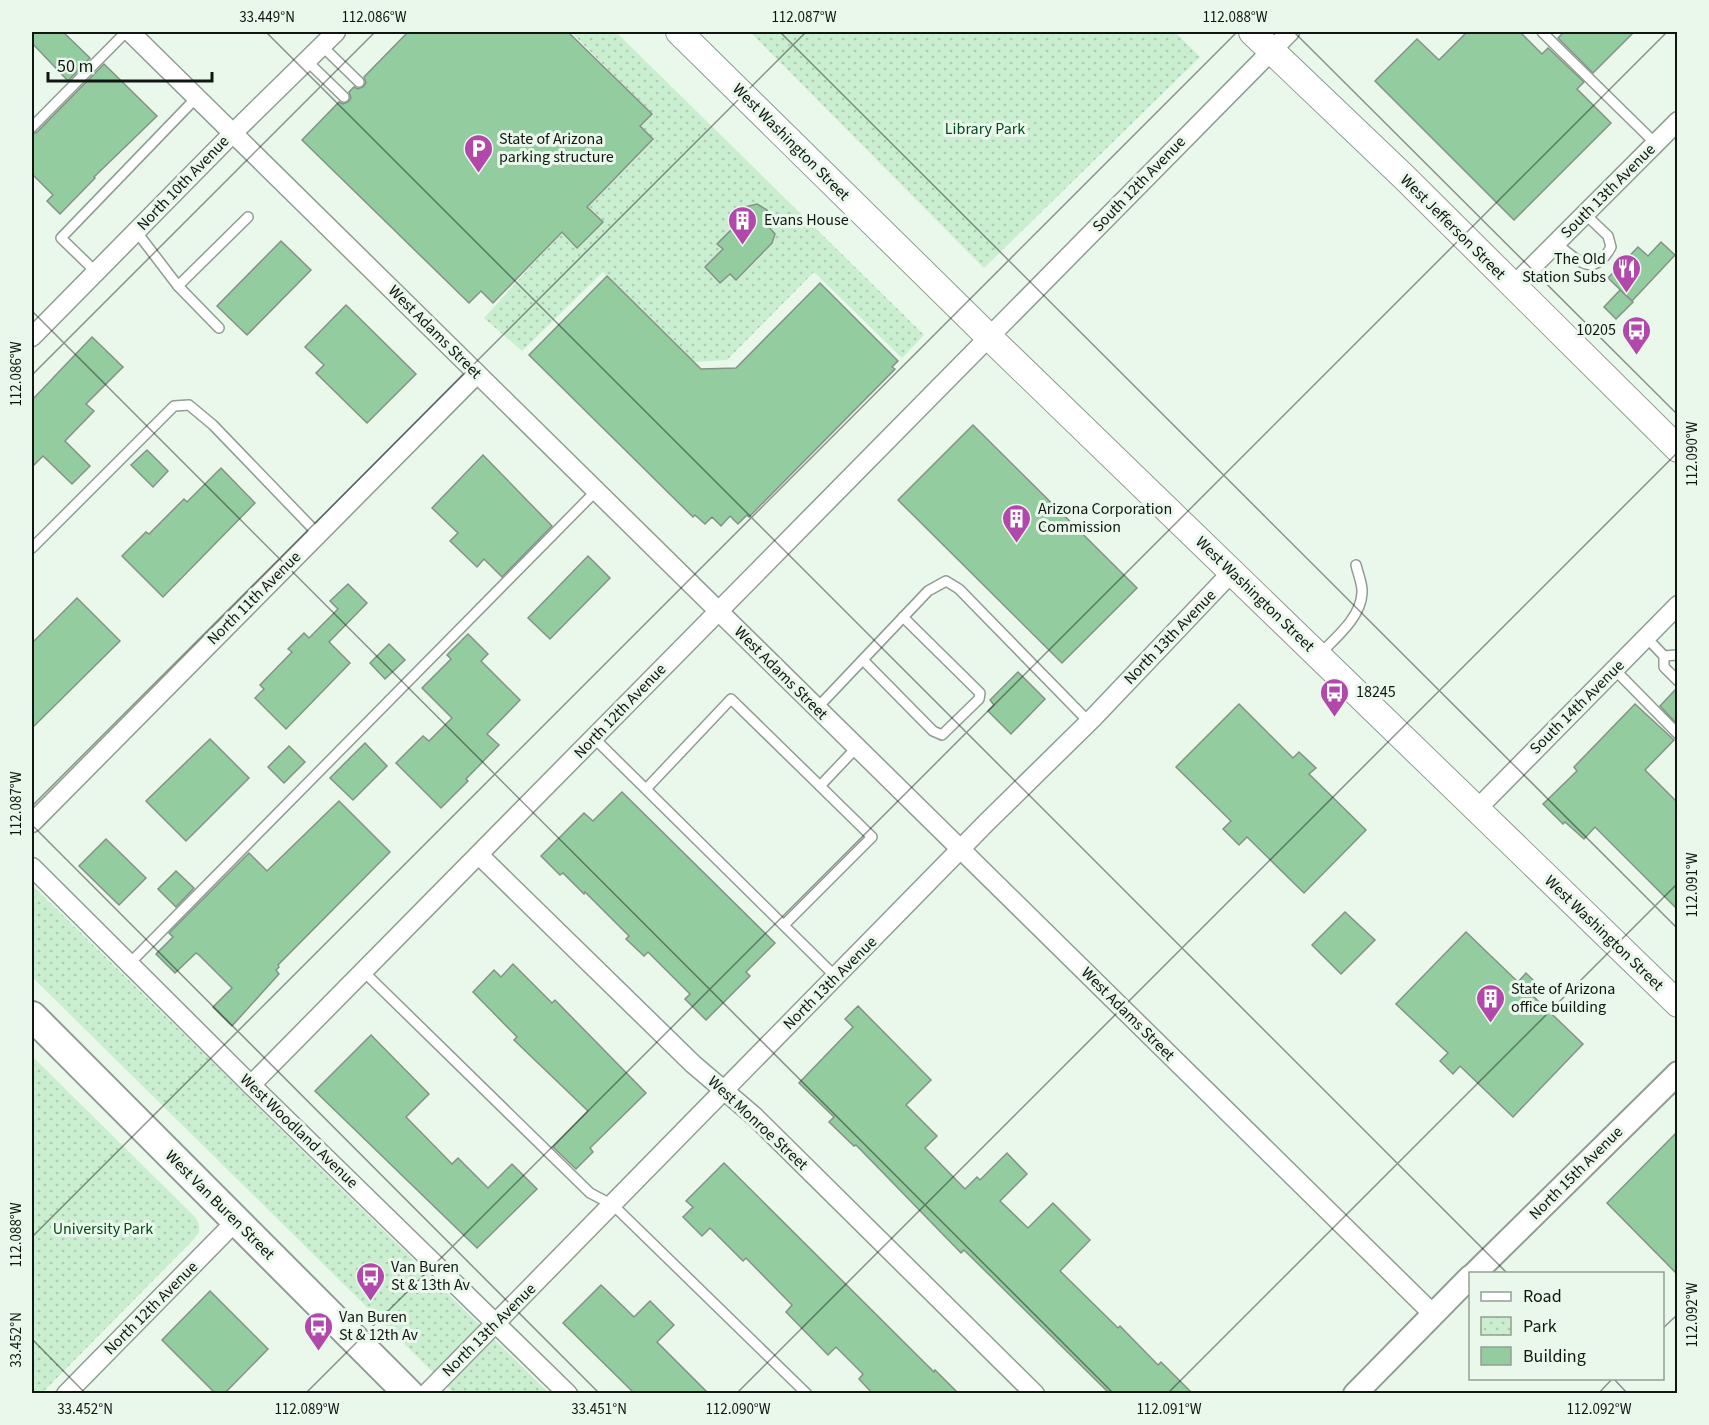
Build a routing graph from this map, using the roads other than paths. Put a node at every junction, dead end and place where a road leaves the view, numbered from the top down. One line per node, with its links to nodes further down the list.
1 (128, 32): 11 (street, West Adams Street); 14 (lane)
2 (336, 32): 7 (street, North 10th Avenue)
3 (679, 32): 25 (main road, West Washington Street)
4 (1252, 32): 8 (main road, West Jefferson Street)
5 (1290, 32): 8 (street, South 12th Avenue)
6 (1542, 32): 16 (lane)
7 (322, 45): 9 (street, North 10th Avenue); 10 (lane)
8 (1271, 50): 23 (main road, West Jefferson Street); 25 (street, South 12th Avenue)
9 (306, 61): 12 (lane); 15 (street, North 10th Avenue)
10 (359, 82)
11 (197, 97): 15 (street, West Adams Street); 21 (lane)
12 (344, 97)
13 (1677, 122): 16 (street, South 13th Avenue)
14 (32, 127)
15 (233, 133): 19 (street, North 10th Avenue); 27 (street, West Adams Street)
16 (1655, 143): 17 (street, South 13th Avenue)
17 (1585, 214): 20 (street, South 13th Avenue); 20 (lane)
18 (248, 217): 22 (lane)
19 (136, 231): 21 (street, North 10th Avenue); 22 (lane)
20 (1556, 243): 23 (street, South 13th Avenue)
21 (96, 272): 26 (street, North 10th Avenue)
22 (178, 285): 24 (lane)
23 (1513, 286): 28 (main road, West Jefferson Street)
24 (219, 328)
25 (988, 336): 33 (main road, West Washington Street); 35 (street, North 12th Avenue)
26 (32, 337)
27 (477, 374): 29 (street, West Adams Street); 30 (street, North 11th Avenue)
28 (1677, 449)
29 (596, 490): 35 (street, West Adams Street); 57 (lane)
30 (318, 534): 31 (lane); 52 (street, North 11th Avenue)
31 (32, 548)
32 (1356, 565): 38 (lane)
33 (1232, 572): 38 (main road, West Washington Street); 45 (street, North 13th Avenue)
34 (1677, 605): 37 (street, South 14th Avenue)
35 (718, 610): 44 (street, West Adams Street); 47 (street, North 12th Avenue)
36 (903, 616): 41 (lane); 41 (lane); 45 (lane)
37 (1646, 637): 39 (lane); 42 (street, South 14th Avenue)
38 (1318, 655): 51 (main road, West Washington Street)
39 (1664, 656): 40 (lane); 43 (lane)
40 (1677, 656)
41 (863, 660): 44 (lane)
42 (1614, 669): 46 (lane); 51 (street, South 14th Avenue)
43 (1677, 681)
44 (816, 708): 48 (street, West Adams Street)
45 (1089, 722): 53 (street, North 13th Avenue)
46 (1677, 734)
47 (594, 738): 50 (lane); 54 (street, North 12th Avenue)
48 (857, 747): 49 (lane); 53 (street, West Adams Street)
49 (820, 786): 50 (lane); 56 (lane)
50 (646, 789): 56 (lane)
51 (1477, 809): 60 (main road, West Washington Street)
52 (32, 823)
53 (961, 850): 59 (street, North 13th Avenue); 69 (street, West Adams Street)
54 (478, 855): 58 (street, North 12th Avenue); 64 (street, West Monroe Street)
55 (32, 867): 57 (street, West Woodland Avenue)
56 (783, 925): 59 (lane)
57 (130, 963): 63 (street, West Woodland Avenue)
58 (363, 971): 63 (street, North 12th Avenue); 65 (lane)
59 (836, 977): 64 (street, North 13th Avenue)
60 (1677, 1004)
61 (32, 1016): 66 (main road, West Van Buren Street)
62 (1677, 1072): 67 (street, North 15th Avenue)
63 (251, 1085): 70 (street, West Woodland Avenue)
64 (724, 1090): 65 (street, North 13th Avenue); 76 (street, West Monroe Street)
65 (613, 1205): 70 (street, North 13th Avenue); 75 (lane)
66 (235, 1222): 71 (street, North 12th Avenue); 72 (main road, West Van Buren Street)
67 (1476, 1272)
68 (1469, 1278): 69 (street)
69 (1433, 1314): 77 (street)
70 (495, 1322): 73 (street, North 13th Avenue); 74 (street, West Woodland Avenue)
71 (66, 1394)
72 (409, 1394)
73 (426, 1394)
74 (568, 1394)
75 (807, 1394)
76 (1035, 1394)
77 (1355, 1394)

